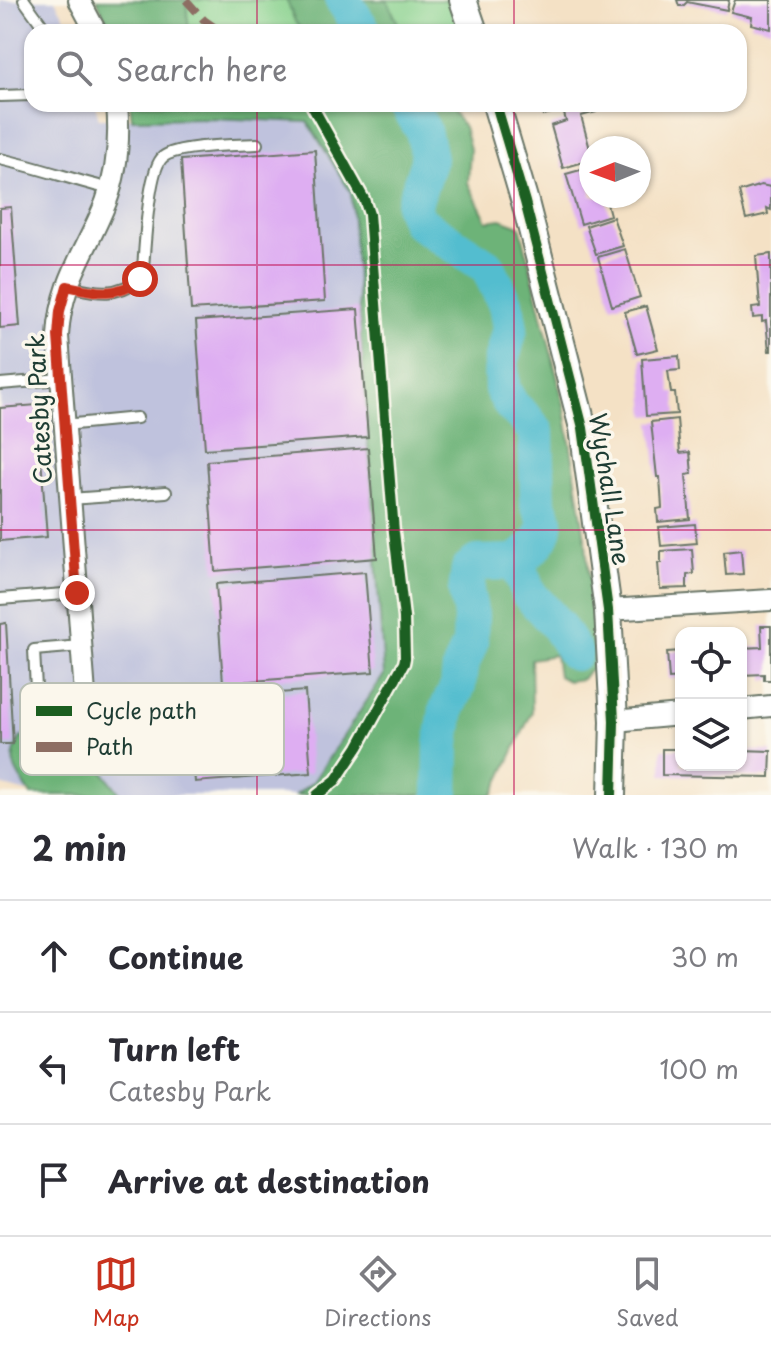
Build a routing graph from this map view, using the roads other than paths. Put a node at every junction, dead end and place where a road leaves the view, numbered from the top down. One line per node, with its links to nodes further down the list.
1 (24, 0): 4 (lane)
2 (79, 0): 5 (street)
3 (463, 0): 6 (street)
4 (41, 24)
5 (92, 24)
6 (471, 24)
7 (24, 95): 8 (lane)
8 (0, 96)
9 (117, 112): 13 (street, Catesby Park)
10 (498, 112): 24 (street, Wychall Lane)
11 (257, 144): 14 (lane)
12 (0, 159): 13 (lane)
13 (110, 189): 14 (street, Catesby Park)
14 (67, 286): 15 (street, Catesby Park)
15 (61, 379): 16 (lane); 18 (street, Catesby Park)
16 (0, 384)
17 (137, 418): 18 (lane)
18 (64, 425): 20 (street, Catesby Park)
19 (166, 492): 20 (lane)
20 (70, 499): 21 (street, Catesby Park)
21 (77, 593): 22 (lane); 25 (street, Catesby Park)
22 (0, 599)
23 (771, 600): 24 (street)
24 (608, 610): 31 (street, Wychall Lane)
25 (81, 646): 26 (lane); 27 (street, Catesby Park)
26 (36, 683)
27 (84, 683)
28 (771, 706): 29 (street)
29 (747, 708)
30 (675, 716): 31 (street)
31 (614, 721): 32 (street, Wychall Lane)
32 (612, 795)

